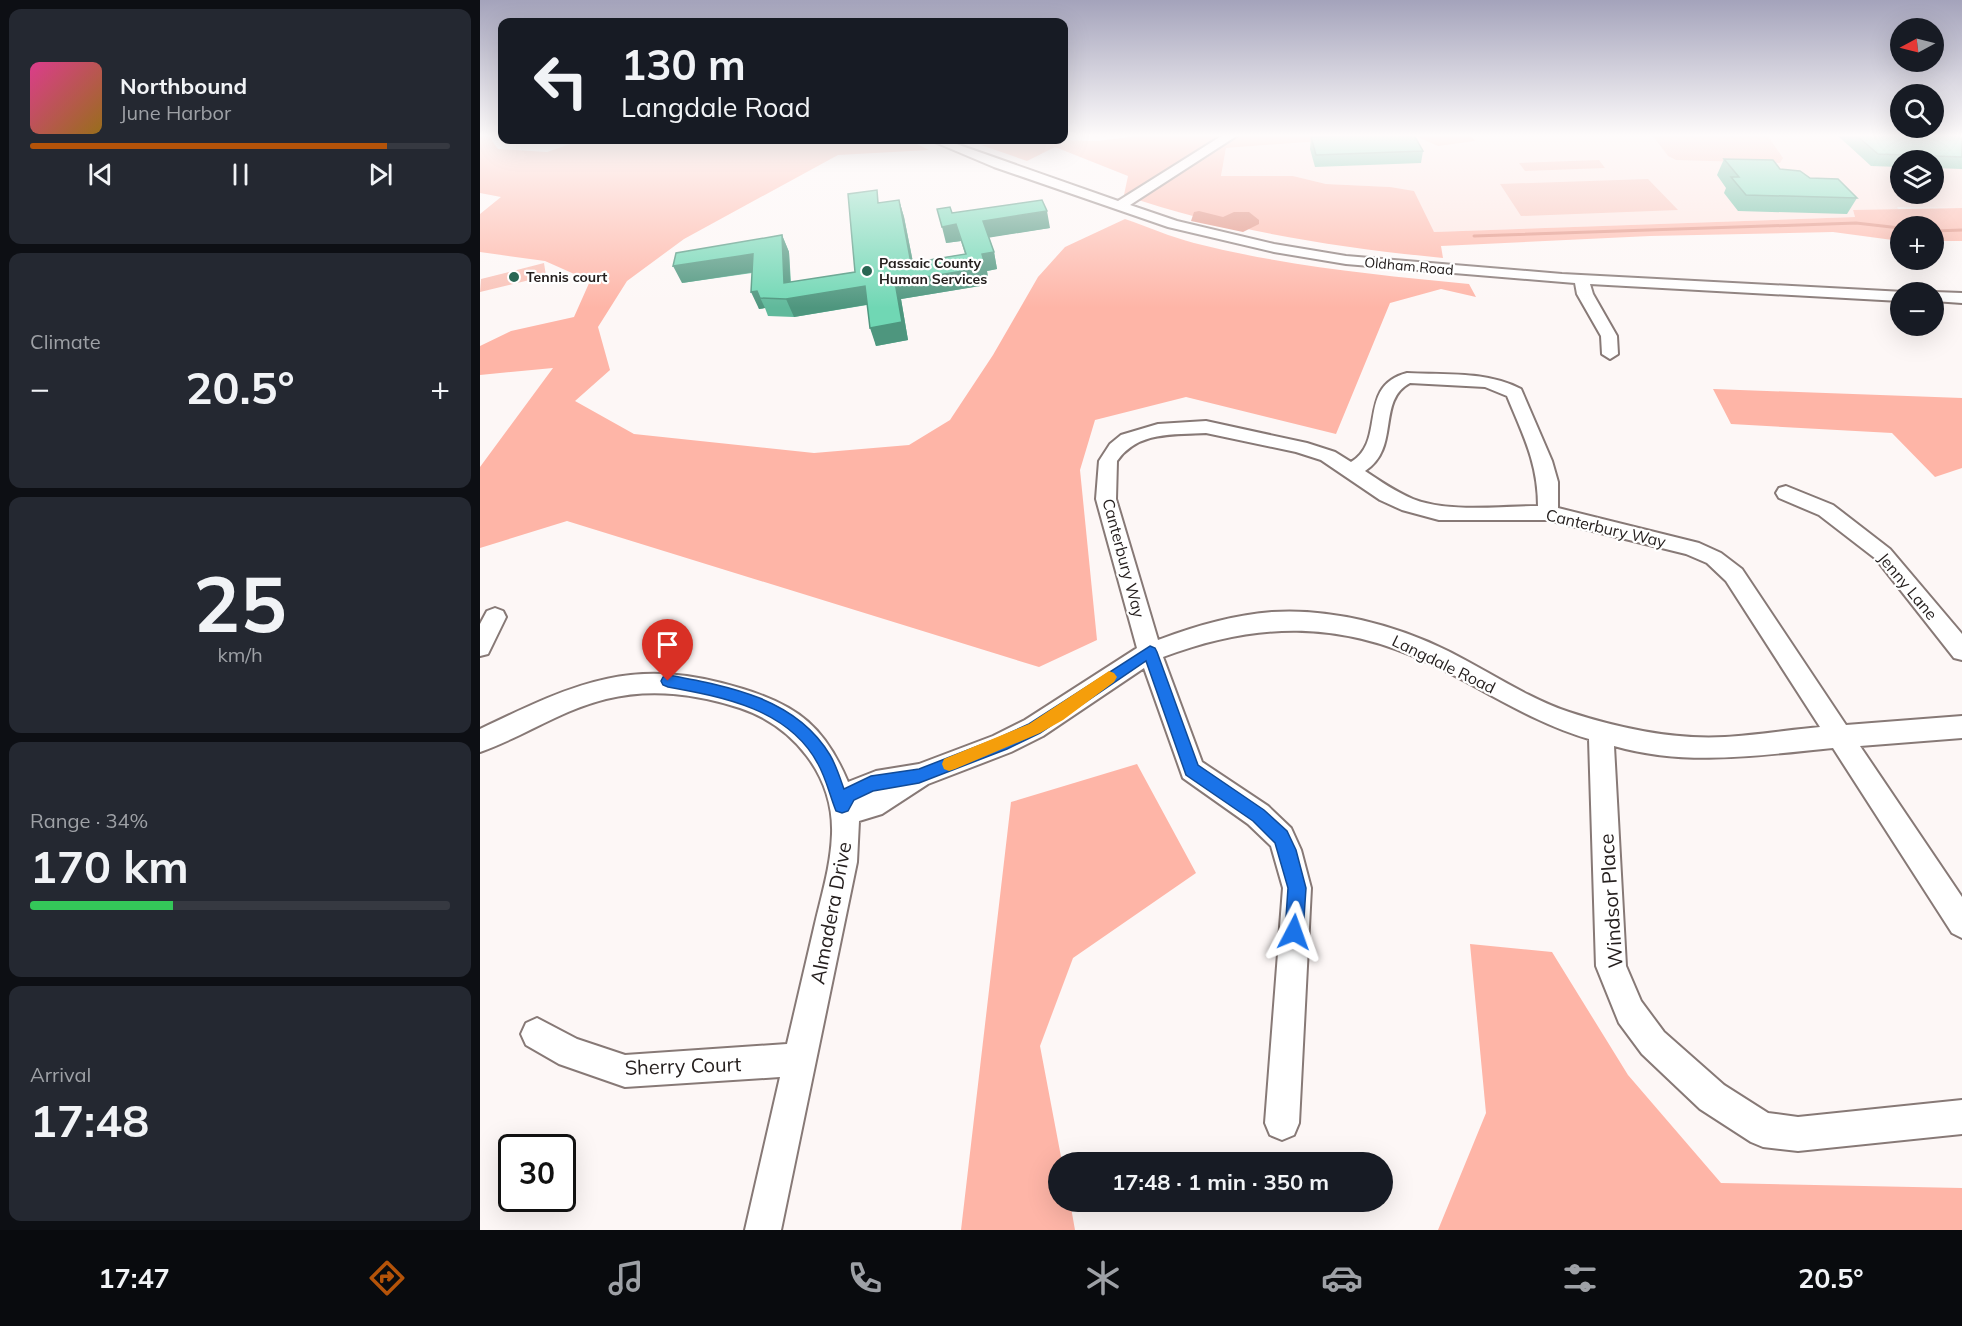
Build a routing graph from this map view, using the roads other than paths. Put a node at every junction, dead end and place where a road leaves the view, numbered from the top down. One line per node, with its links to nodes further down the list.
1 (1080, 192): 3 (street, Oldham Road)
2 (1142, 192): 3 (street)
3 (1119, 206): 4 (street, Oldham Road)
4 (1581, 279): 5 (street, Oldham Road); 8 (street)
5 (1890, 295)
6 (1944, 297): 7 (street)
7 (1962, 298)
8 (1610, 354)
9 (1351, 471): 11 (street, Canterbury Way); 11 (street); 15 (street, Canterbury Way)
10 (1786, 493): 14 (street, Jenny Lane)
11 (1548, 513): 18 (street, Canterbury Way)
12 (495, 617): 13 (street)
13 (480, 647)
14 (1962, 651)
15 (1150, 652): 17 (street, Langdale Road); 20 (street, Langdale Road); 25 (street, Canterbury Way)
16 (1962, 727): 18 (street, Langdale Road)
17 (1602, 732): 18 (street, Langdale Road); 24 (street, Windsor Place)
18 (1840, 736): 21 (street)
19 (480, 741): 20 (street, Almadera Drive)
20 (842, 806): 23 (street, Almadera Drive)
21 (1962, 923)
22 (537, 1034): 23 (street, Sherry Court)
23 (801, 1059): 26 (street, Almadera Drive)
24 (1962, 1118)
25 (1282, 1124)
26 (763, 1230)

